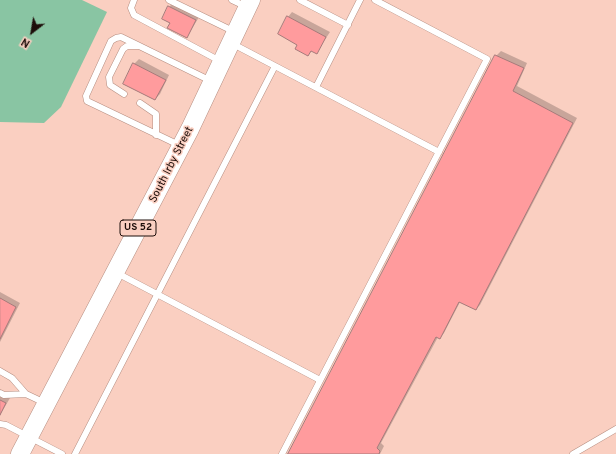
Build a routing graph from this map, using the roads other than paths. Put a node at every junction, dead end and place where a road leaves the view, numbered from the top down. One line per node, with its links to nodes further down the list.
1 (134, 0): 11 (lane)
2 (169, 0): 9 (lane)
3 (232, 0): 7 (lane)
4 (300, 0): 8 (lane)
5 (360, 0): 8 (lane)
6 (375, 0): 19 (lane)
7 (249, 4): 9 (main road, South Irby Street / US 52)
8 (348, 25): 14 (lane)
9 (234, 38): 11 (main road, South Irby Street / US 52); 12 (lane)
10 (144, 47): 13 (lane); 15 (lane); 17 (lane)
11 (222, 62): 13 (main road, South Irby Street / US 52)
12 (275, 66): 14 (lane); 21 (lane)
13 (213, 82): 18 (main road, South Irby Street / US 52)
14 (316, 87): 19 (lane)
15 (124, 94)
16 (140, 102): 17 (lane)
17 (156, 135): 18 (lane)
18 (182, 146): 20 (main road, South Irby Street / US 52)
19 (439, 152): 23 (lane)
20 (116, 272): 21 (lane); 26 (main road, South Irby Street / US 52)
21 (157, 294): 23 (lane); 32 (lane)
22 (0, 371): 25 (lane)
23 (320, 380): 33 (lane)
24 (0, 393): 25 (lane)
25 (26, 394): 26 (lane)
26 (46, 404): 29 (main road, South Irby Street / US 52)
27 (0, 424): 29 (lane)
28 (616, 429): 34 (lane)
29 (29, 437): 30 (main road, South Irby Street / US 52); 31 (lane)
30 (20, 454)
31 (62, 454)
32 (74, 454)
33 (282, 454)
34 (573, 454)

